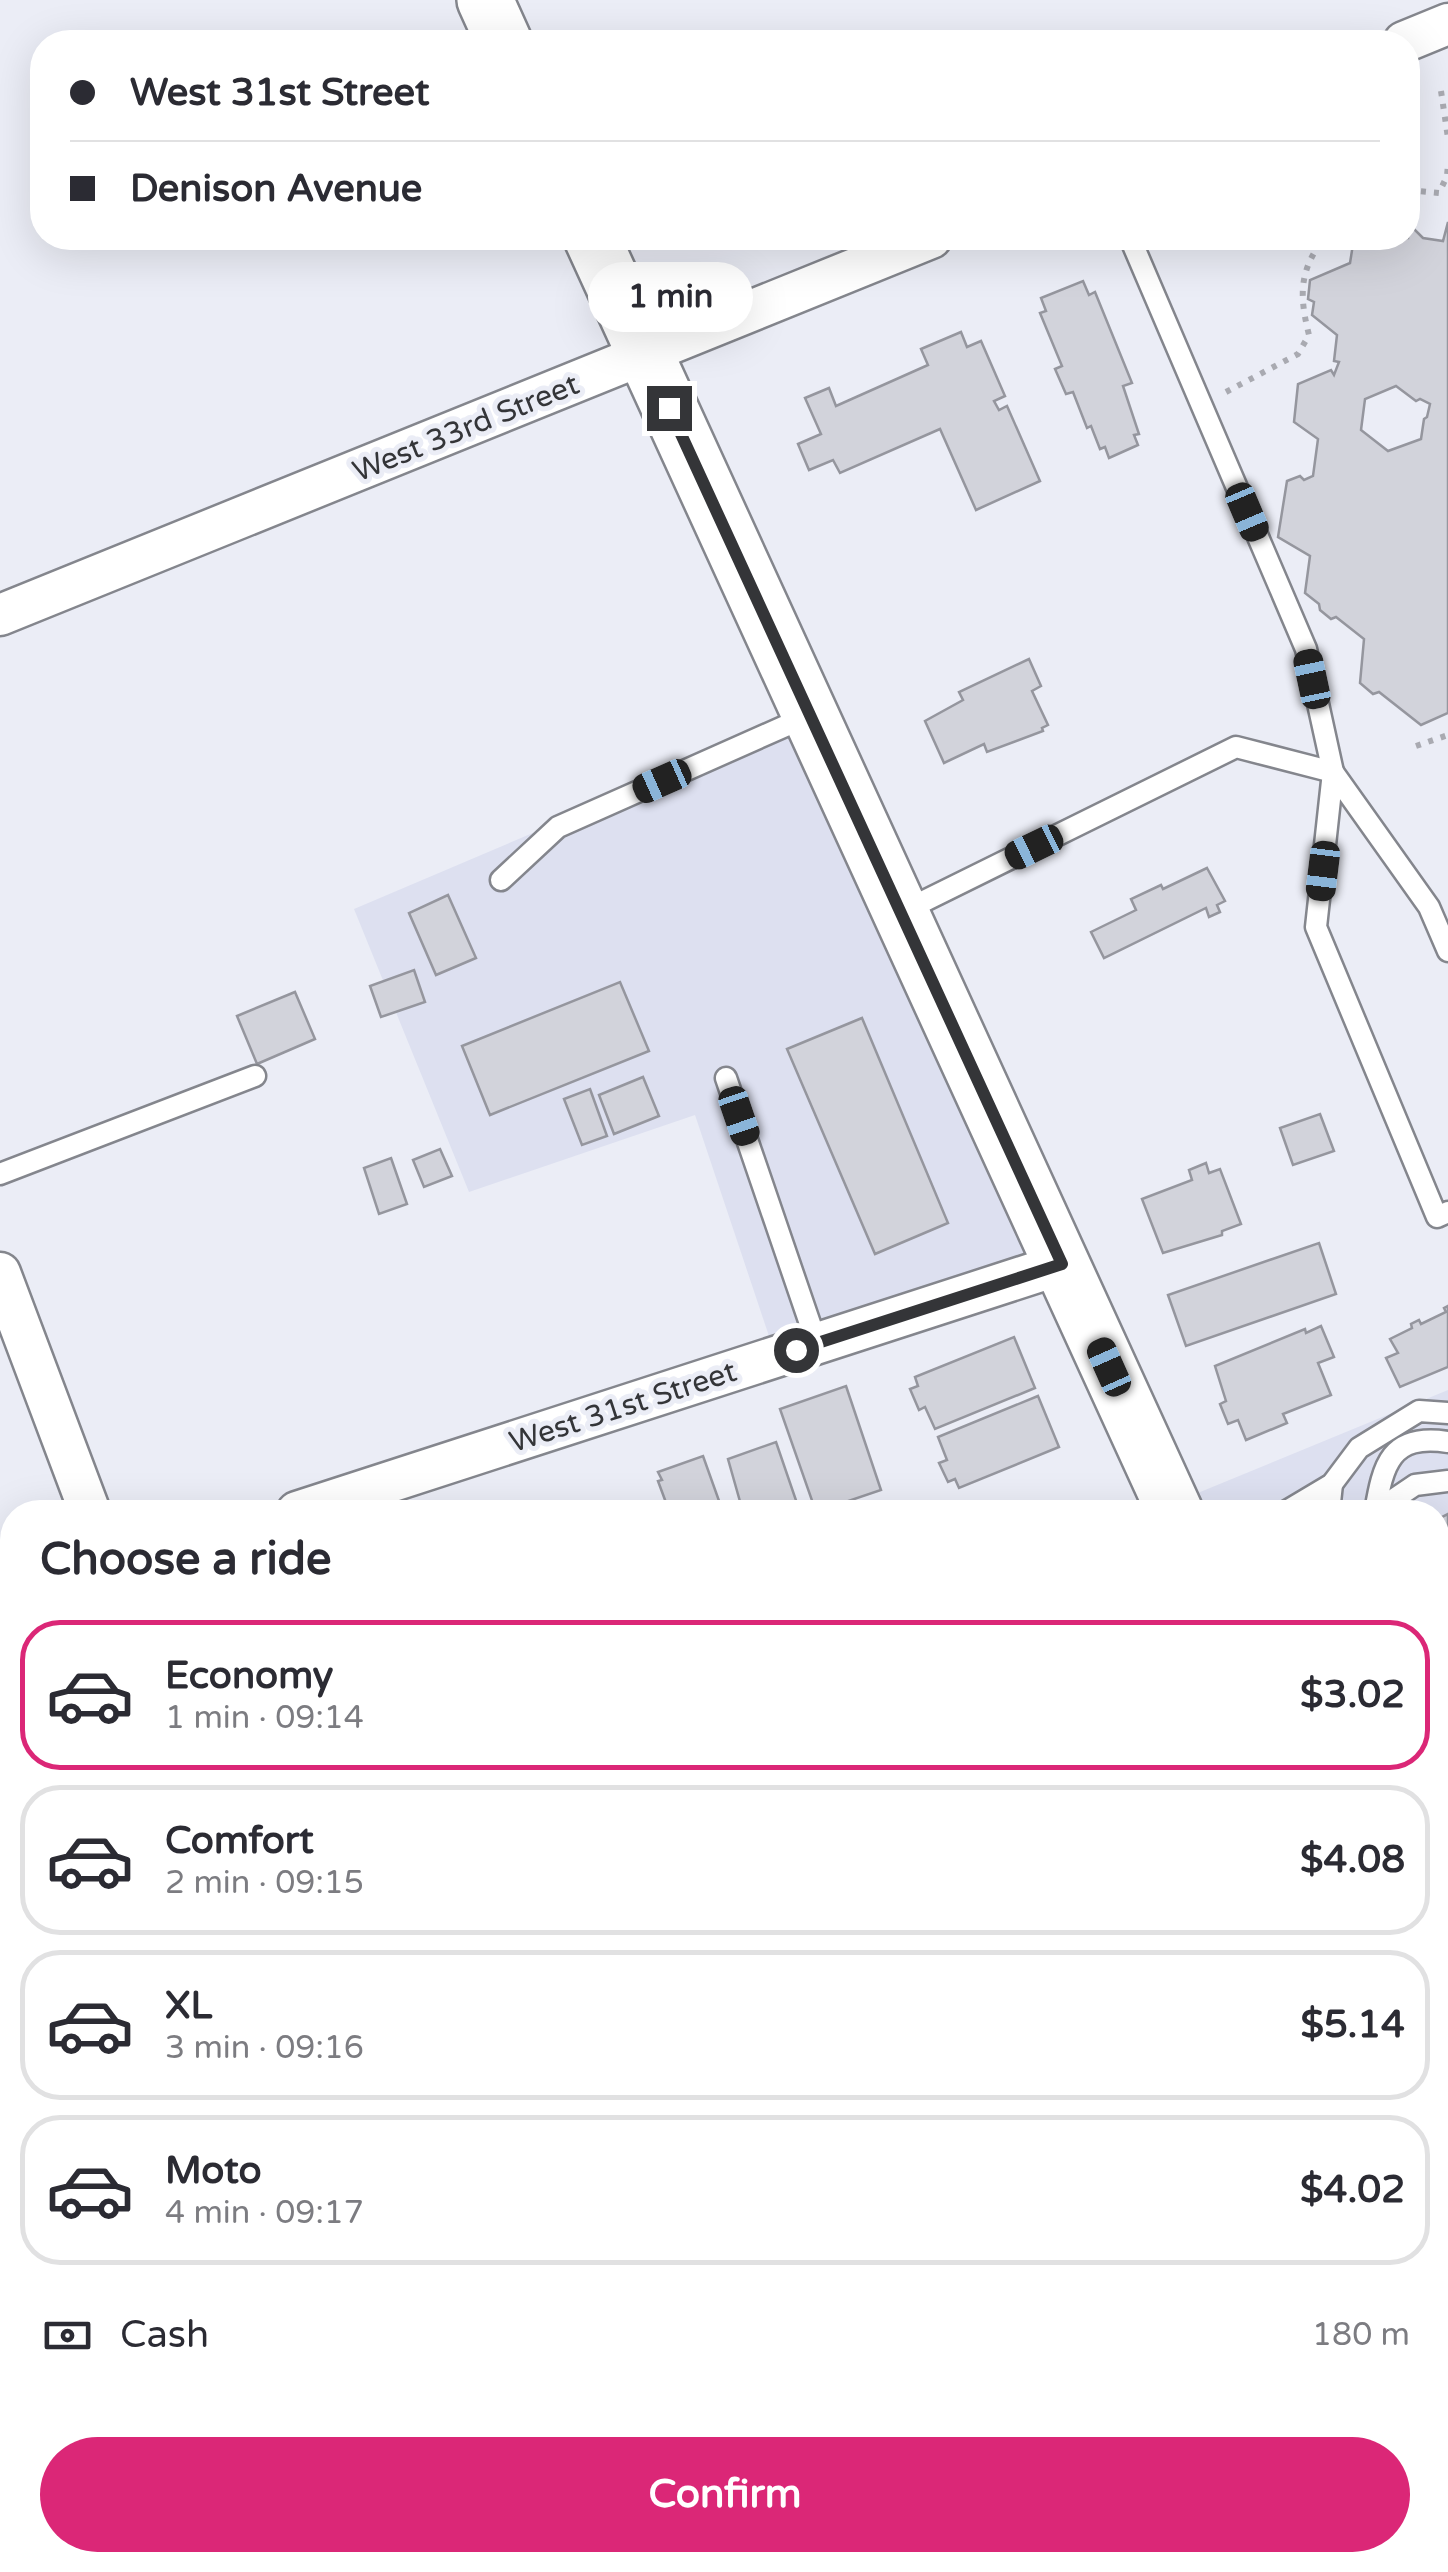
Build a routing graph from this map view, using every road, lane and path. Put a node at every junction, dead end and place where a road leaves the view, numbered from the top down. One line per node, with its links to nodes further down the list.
1 (484, 0): 3 (main road)
2 (1448, 24): 4 (street)
3 (498, 30)
4 (1420, 35)
5 (1441, 90): 6 (path)
6 (1448, 138)
7 (1448, 164): 8 (path)
8 (1420, 191)
9 (597, 250): 13 (main road)
10 (902, 250): 13 (street, West 33rd Street)
11 (1135, 250): 19 (lane)
12 (1315, 250): 14 (path)
13 (645, 356): 15 (street, West 33rd Street); 16 (main road)
14 (1225, 392)
15 (0, 616)
16 (810, 715): 20 (lane); 21 (main road)
17 (1448, 735): 18 (path)
18 (1416, 746)
19 (1333, 772): 21 (lane); 22 (lane); 26 (lane)
20 (501, 880)
21 (900, 912): 27 (main road)
22 (1448, 951)
23 (255, 1076): 25 (lane)
24 (726, 1078): 29 (lane)
25 (0, 1174)
26 (1448, 1212)
27 (1062, 1264): 29 (street, West 31st Street); 36 (main road)
28 (2, 1287): 34 (street)
29 (817, 1344): 35 (street, West 31st Street)
30 (1448, 1414): 33 (lane)
31 (1448, 1442): 39 (lane)
32 (1448, 1481): 40 (lane)
33 (1332, 1484): 37 (lane); 38 (lane)
34 (85, 1500)
35 (335, 1500)
36 (1170, 1500)
37 (1305, 1500)
38 (1330, 1500)
39 (1377, 1500)
40 (1393, 1500)

